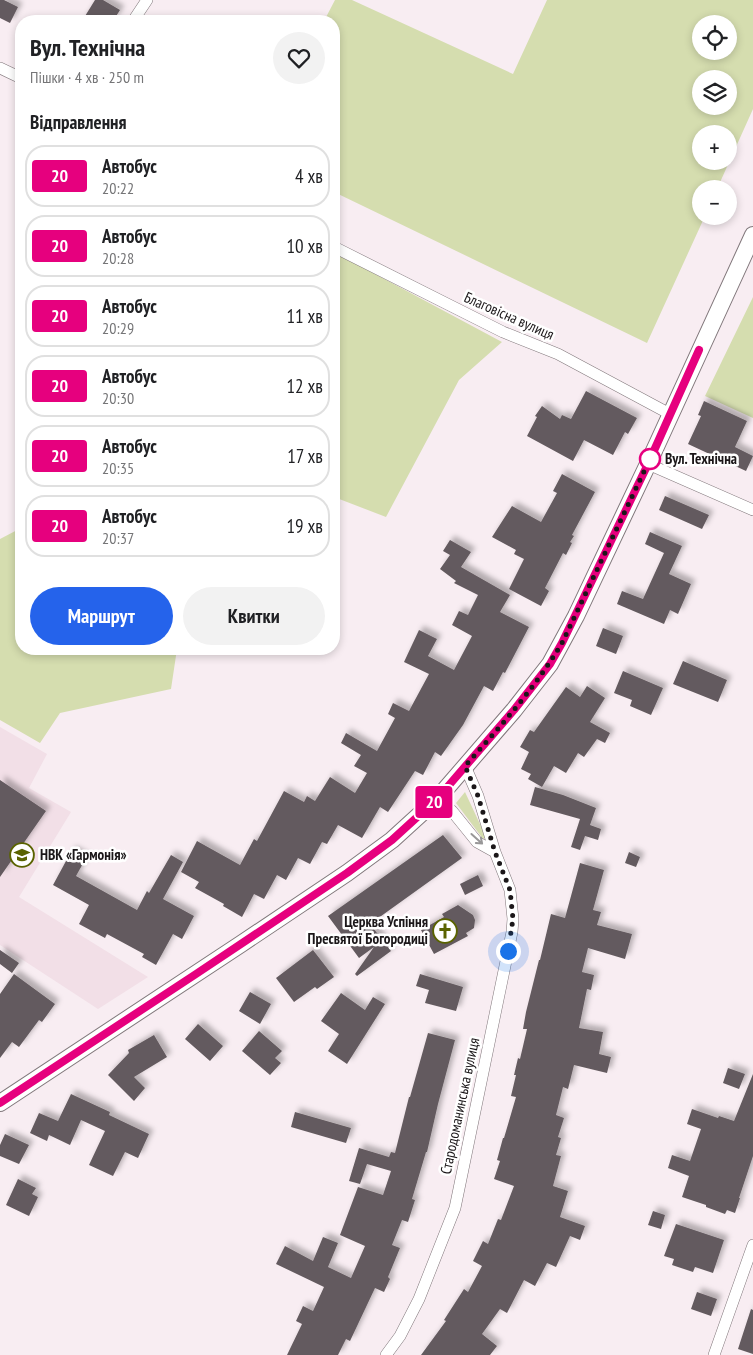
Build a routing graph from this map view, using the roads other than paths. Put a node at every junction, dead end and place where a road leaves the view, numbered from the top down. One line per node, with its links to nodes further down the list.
1 (147, 0): 2 (street)
2 (137, 15)
3 (0, 68): 4 (street)
4 (15, 75)
5 (753, 234): 7 (main road)
6 (340, 250): 7 (street, Благовісна вулиця)
7 (670, 414): 8 (main road)
8 (648, 464): 9 (street); 10 (main road)
9 (753, 510)
10 (465, 766): 11 (main road); 12 (street, Стародоманинська вулиця)
11 (437, 799): 12 (street, one-way to 12); 13 (main road)
12 (495, 852): 15 (street, Стародоманинська вулиця)
13 (0, 1104)
14 (753, 1245): 16 (street)
15 (386, 1355)
16 (714, 1355)

